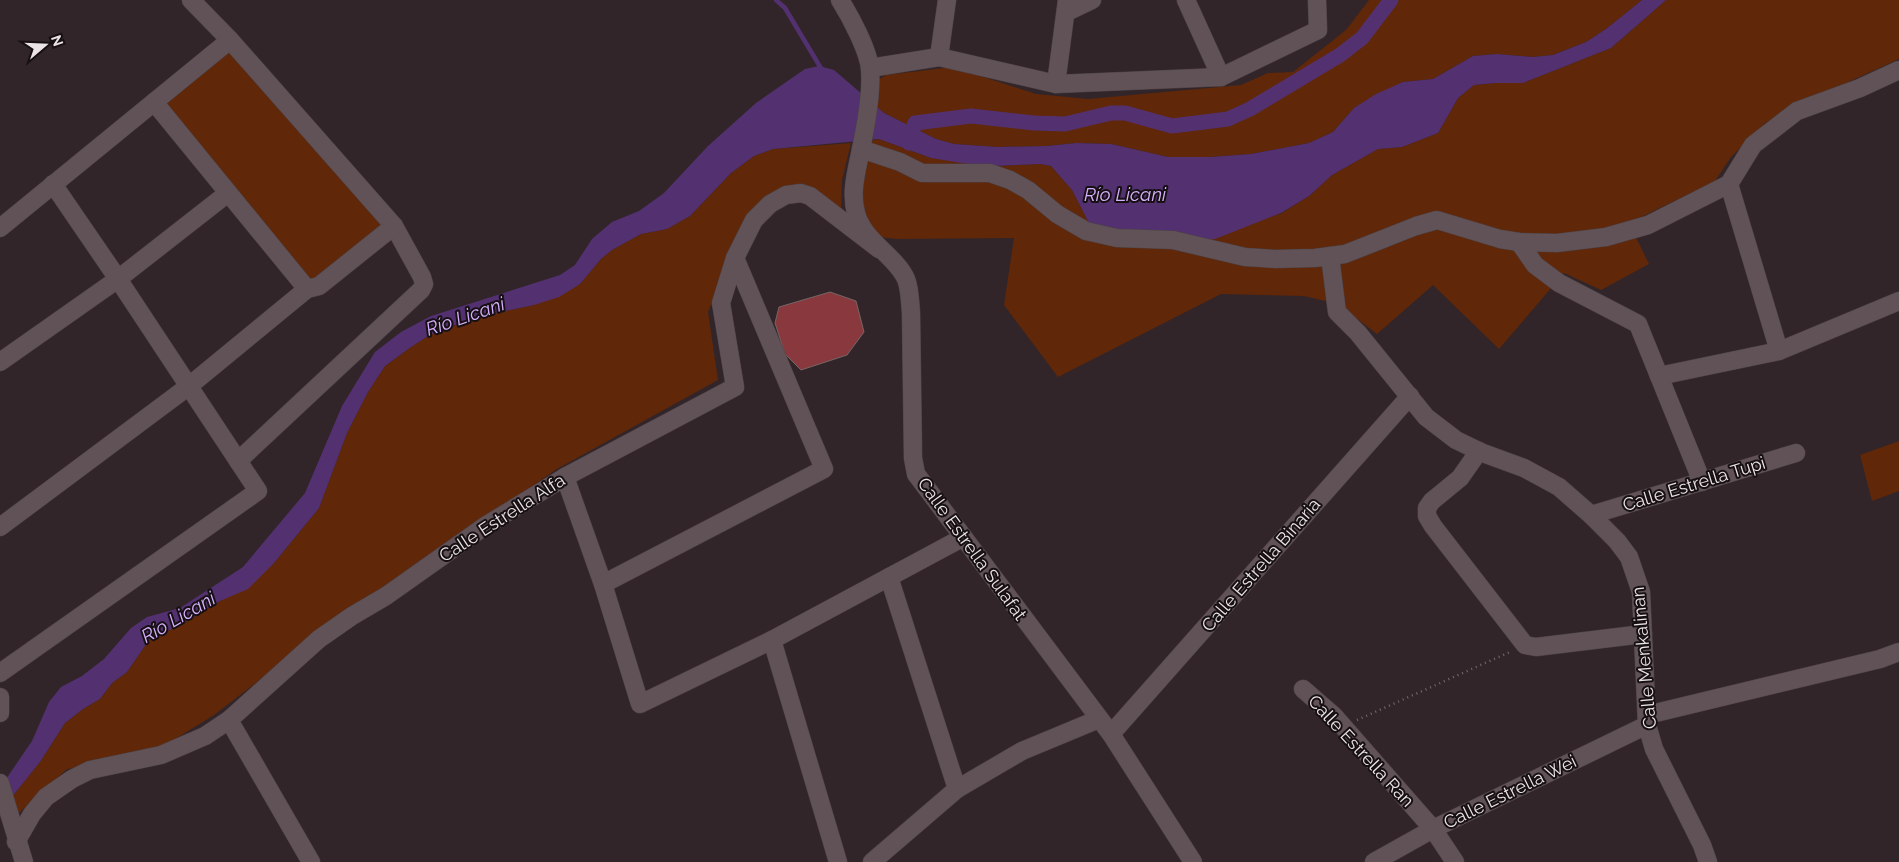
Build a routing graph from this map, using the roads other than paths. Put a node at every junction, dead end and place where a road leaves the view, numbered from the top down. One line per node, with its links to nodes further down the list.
1 (190, 0): 9 (street)
2 (827, 0): 7 (street)
3 (947, 0): 10 (street)
4 (1092, 0): 8 (street)
5 (1186, 0): 13 (street)
6 (1317, 0): 13 (street)
7 (844, 6): 12 (street, Calle Estrella Sulafat)
8 (1067, 6): 14 (street)
9 (230, 40): 15 (street); 20 (street)
10 (939, 57): 12 (street); 14 (street)
11 (1899, 70): 18 (street)
12 (870, 76): 16 (street, Calle Estrella Sulafat)
13 (1221, 78): 14 (street)
14 (1056, 84)
15 (154, 102): 17 (street); 19 (street)
16 (861, 146): 23 (street, Calle Estrella Sulafat); 24 (street)
17 (53, 184): 21 (street); 26 (street)
18 (1729, 184): 22 (street); 29 (street)
19 (228, 193): 26 (street); 27 (street)
20 (394, 226): 27 (street); 36 (street)
21 (0, 228)
22 (1519, 242): 24 (street); 31 (street)
23 (879, 249): 25 (street, Calle Estrella Alfa); 41 (street, Calle Estrella Sulafat)
24 (1330, 256): 33 (street, Calle Menkalinan)
25 (735, 258): 37 (street, Calle Estrella Alfa); 43 (street)
26 (118, 279): 30 (street); 32 (street)
27 (306, 289): 32 (street)
28 (1899, 301): 29 (street)
29 (1780, 351): 31 (street)
30 (0, 362)
31 (1660, 376): 38 (street)
32 (189, 386): 36 (street); 40 (street)
33 (1410, 396): 34 (street, Calle Menkalinan); 52 (street, Calle Estrella Binaria)
34 (1479, 452): 39 (street, Calle Menkalinan); 44 (street)
35 (1796, 453): 38 (street, Calle Estrella Tupi)
36 (238, 461): 47 (street)
37 (565, 477): 43 (street); 50 (street, Calle Estrella Alfa)
38 (1702, 482): 39 (street, Calle Estrella Tupi)
39 (1591, 515): 44 (street, Calle Menkalinan)
40 (0, 527)
41 (962, 538): 42 (street); 49 (street, Calle Estrella Sulafat)
42 (890, 578): 45 (street); 54 (street)
43 (603, 584): 45 (street)
44 (1643, 634): 51 (street, Calle Menkalinan)
45 (772, 640): 59 (street)
46 (1899, 652): 51 (street, Calle Estrella Wei)
47 (0, 673)
48 (1303, 688): 55 (street, Calle Estrella Ran)
49 (1099, 719): 52 (street, Calle Estrella Sulafat); 54 (street)
50 (228, 720): 56 (street, Calle Estrella Alfa); 58 (street)
51 (1647, 720): 55 (street, Calle Estrella Wei); 64 (street, Calle Menkalinan)
52 (1112, 734): 61 (street, Calle Estrella Sulafat)
53 (0, 783): 56 (street)
54 (957, 789): 60 (street)
55 (1433, 829): 62 (street, Calle Estrella Wei); 63 (street, Calle Estrella Ran)
56 (16, 842): 57 (street)
57 (22, 861)
58 (311, 862)
59 (838, 862)
60 (872, 862)
61 (1193, 862)
62 (1374, 862)
63 (1454, 862)
64 (1708, 862)

